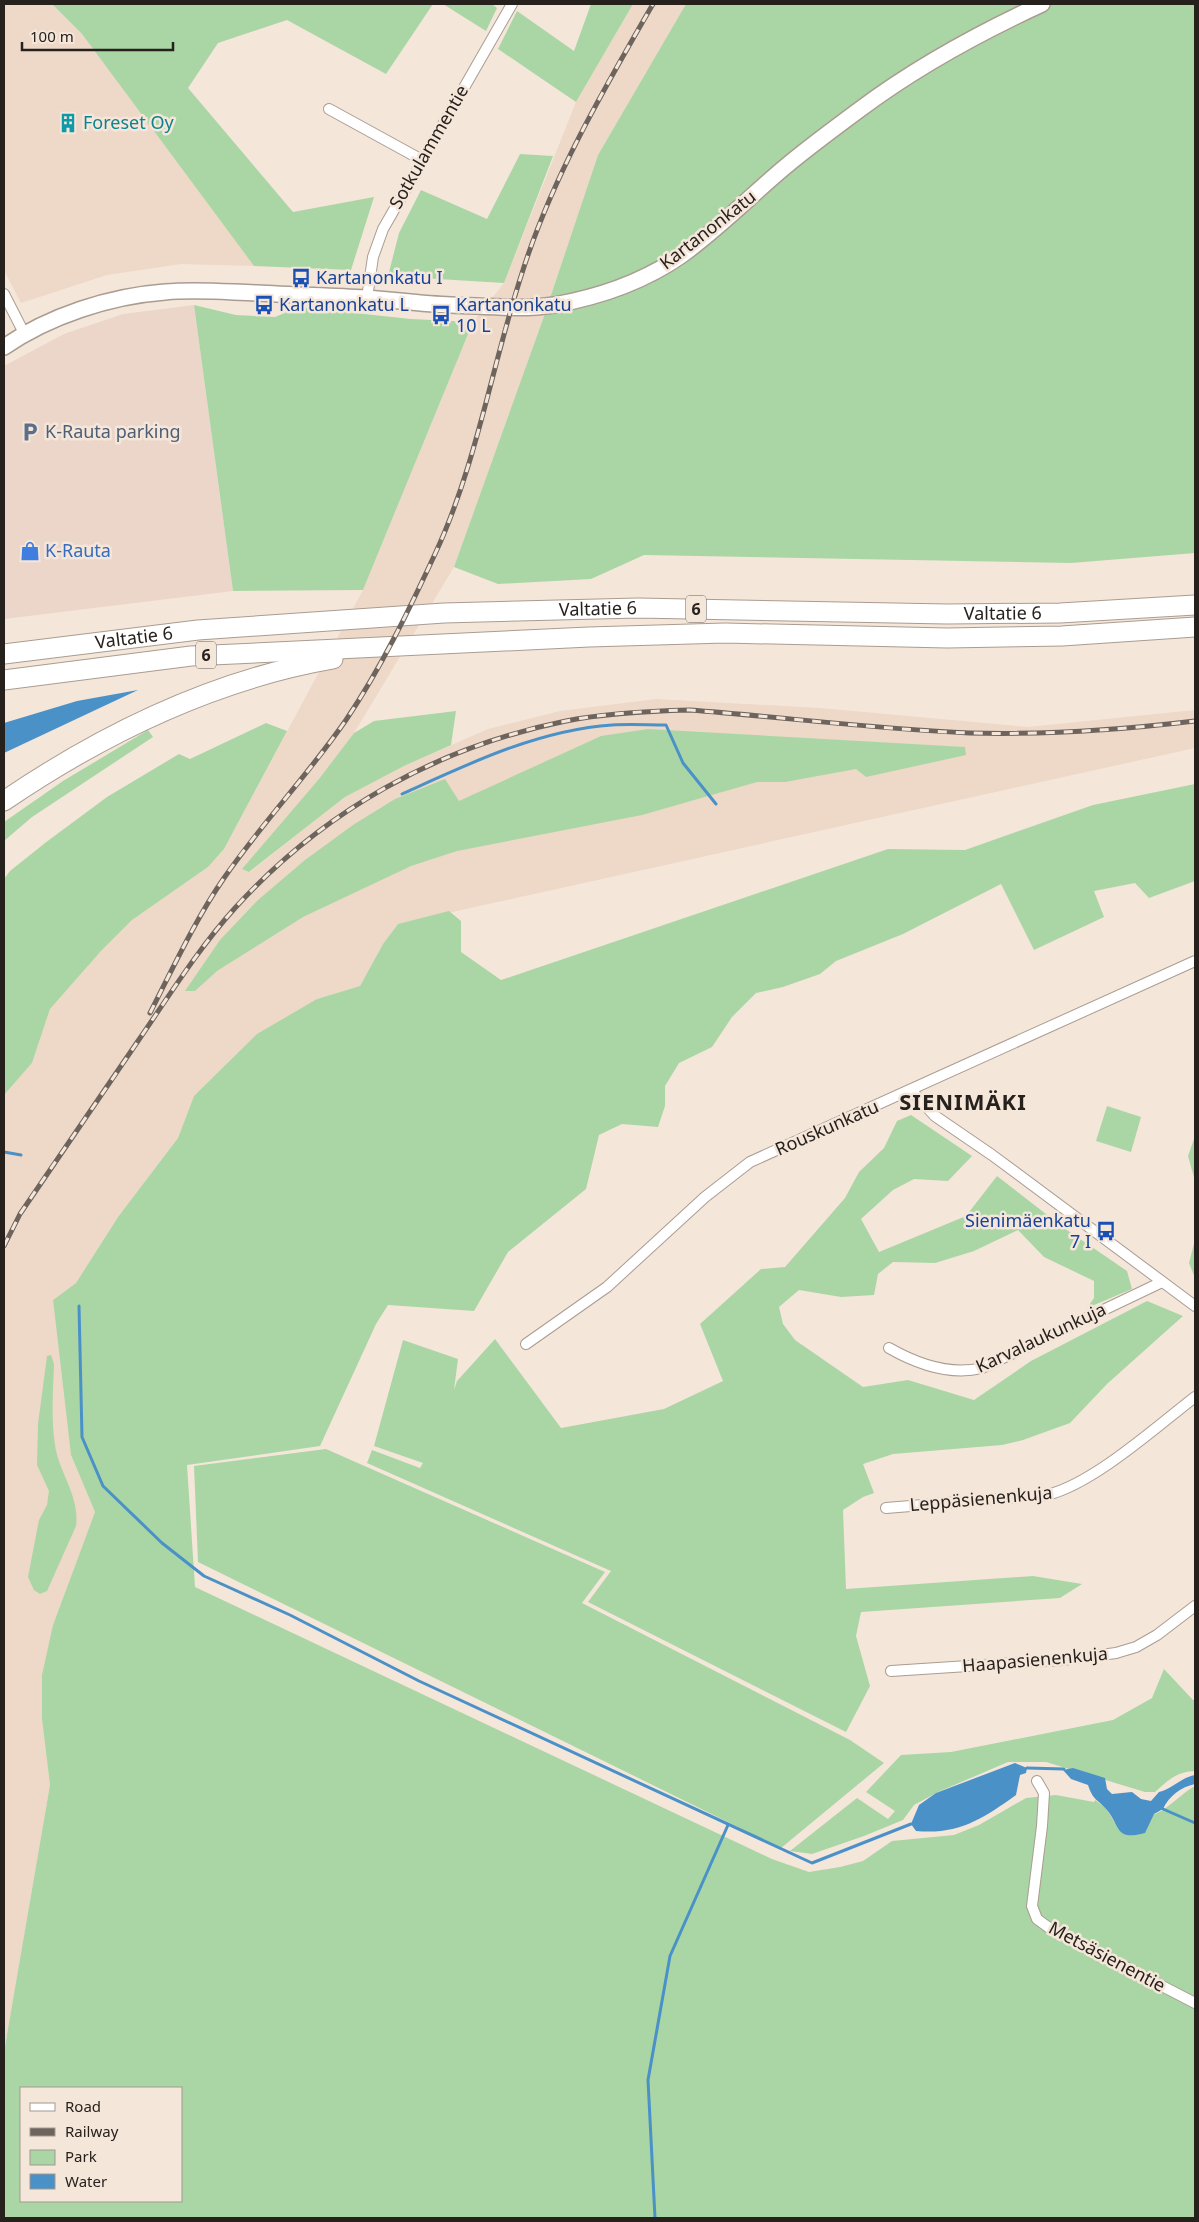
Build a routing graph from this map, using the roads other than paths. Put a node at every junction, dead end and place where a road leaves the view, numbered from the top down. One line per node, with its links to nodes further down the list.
1 (512, 4): 4 (street, Sotkulammentie)
2 (1042, 4): 6 (main road, Kartanonkatu)
3 (328, 109): 4 (street)
4 (422, 160): 6 (street, Sotkulammentie)
5 (4, 294): 7 (street)
6 (367, 298): 7 (main road, Kartanonkatu)
7 (24, 333): 8 (main road, Kartanonkatu)
8 (4, 347)
9 (1195, 605): 12 (highway, Valtatie 6 / 6)
10 (1195, 627): 11 (highway, Valtatie 6 / 6)
11 (410, 646): 13 (highway, Valtatie 6 / 6); 14 (highway)
12 (4, 654)
13 (4, 680)
14 (4, 801)
15 (1195, 961): 16 (street, Rouskunkatu)
16 (911, 1090): 17 (street); 19 (street, Rouskunkatu)
17 (1162, 1282): 18 (street); 20 (street, Karvalaukunkuja)
18 (1195, 1306)
19 (526, 1344)
20 (889, 1348)
21 (1195, 1397): 22 (street, Leppäsienenkuja)
22 (886, 1508)
23 (1195, 1606): 24 (street, Haapasienenkuja)
24 (891, 1670)
25 (1037, 1781): 26 (street, Metsäsienentie)
26 (1195, 2003)

